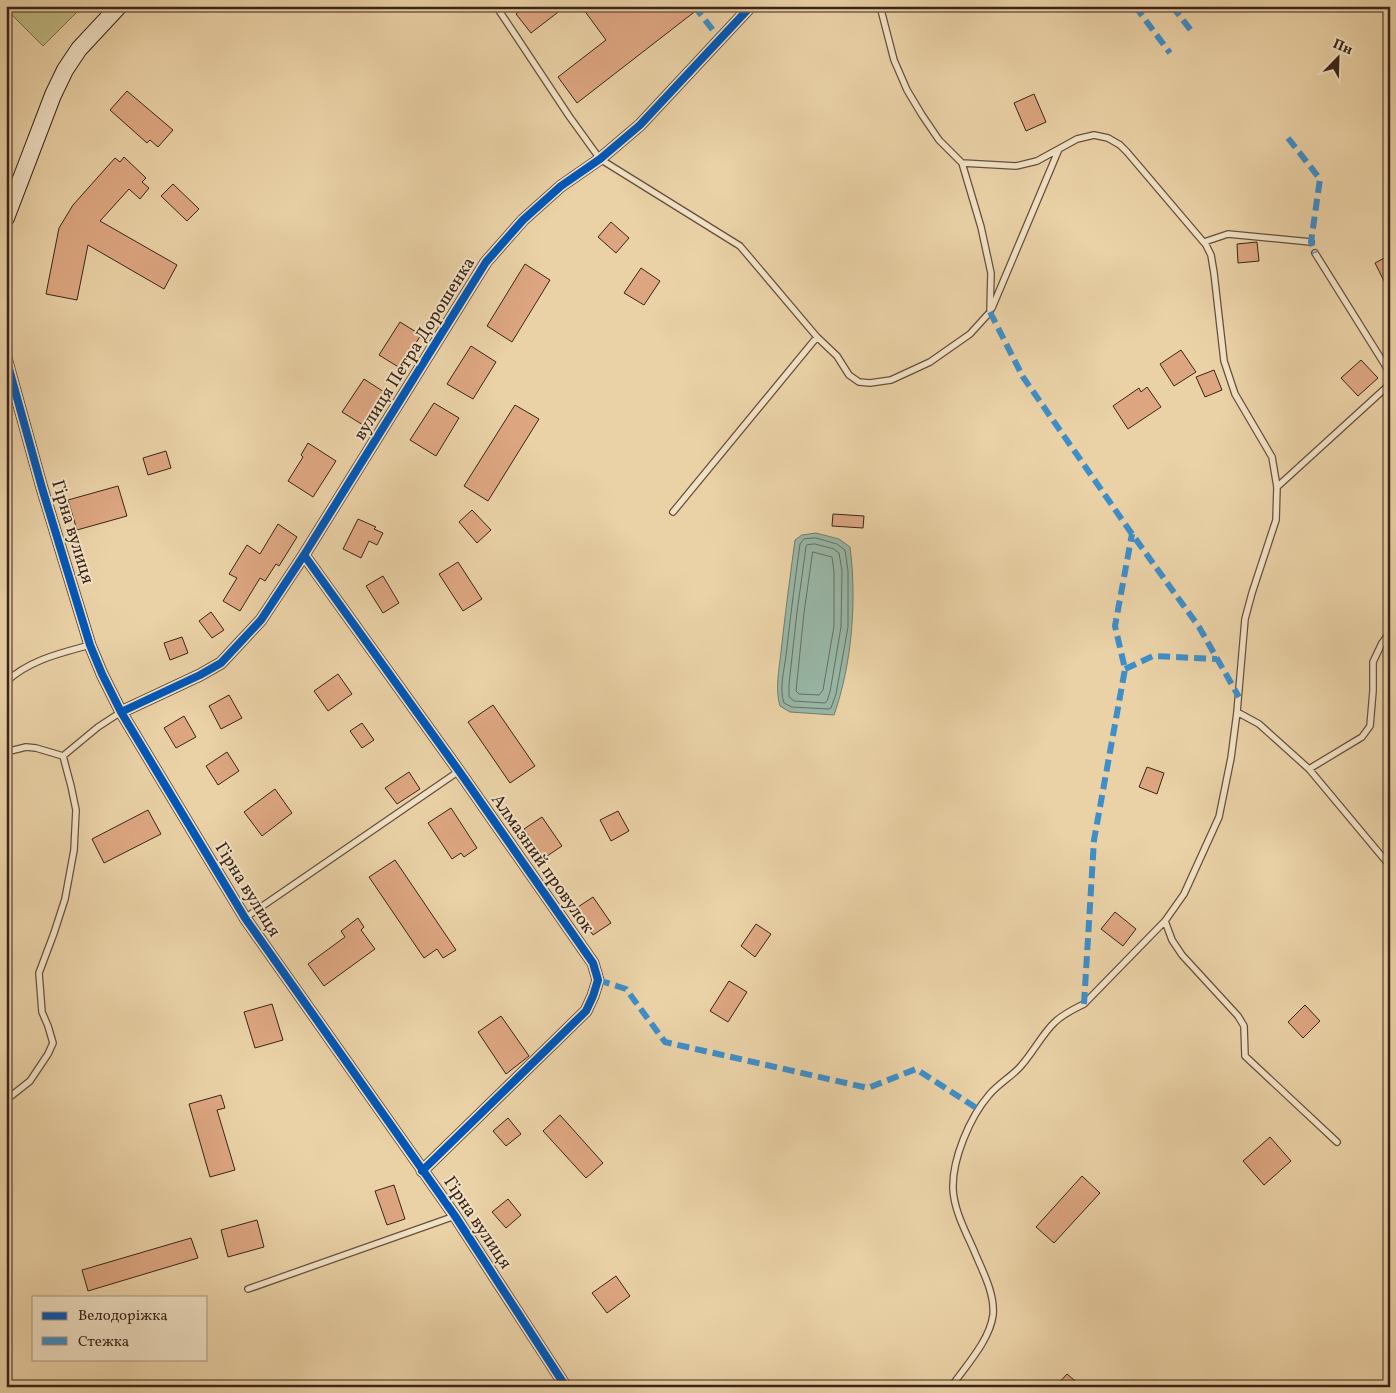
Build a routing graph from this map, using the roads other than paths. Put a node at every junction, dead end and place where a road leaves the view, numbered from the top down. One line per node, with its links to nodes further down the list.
1 (119, 6): 8 (street)
2 (496, 6): 6 (lane)
3 (751, 6): 6 (street, вулиця Петра Дорошенка)
4 (880, 6): 7 (lane)
5 (1059, 149): 7 (lane); 9 (lane); 12 (lane)
6 (600, 159): 13 (lane); 19 (street, вулиця Петра Дорошенка)
7 (962, 163): 12 (lane)
8 (6, 218)
9 (1204, 242): 10 (lane); 17 (lane)
10 (1310, 242)
11 (1315, 253): 15 (lane)
12 (990, 312): 13 (lane)
13 (817, 337): 18 (lane)
14 (6, 358): 21 (street, Гірна вулиця)
15 (1390, 373)
16 (1390, 384): 17 (lane)
17 (1277, 487): 24 (lane)
18 (673, 512)
19 (304, 555): 23 (street, вулиця Петра Дорошенка); 28 (street, Алмазний провулок)
20 (1390, 632): 27 (lane)
21 (90, 645): 22 (lane); 23 (street, Гірна вулиця)
22 (6, 682)
23 (121, 712): 26 (lane); 30 (street, Гірна вулиця)
24 (1237, 712): 27 (lane); 31 (lane)
25 (6, 752): 26 (lane)
26 (63, 756): 32 (lane)
27 (1309, 768): 29 (lane)
28 (459, 772): 30 (lane); 34 (street, Алмазний провулок)
29 (1390, 866)
30 (245, 918): 34 (street, Гірна вулиця)
31 (1165, 921): 33 (lane); 38 (lane)
32 (6, 1100)
33 (1337, 1142)
34 (422, 1171): 35 (street, Гірна вулиця)
35 (455, 1216): 36 (lane); 37 (street, Гірна вулиця)
36 (248, 1289)
37 (566, 1387)
38 (951, 1387)

